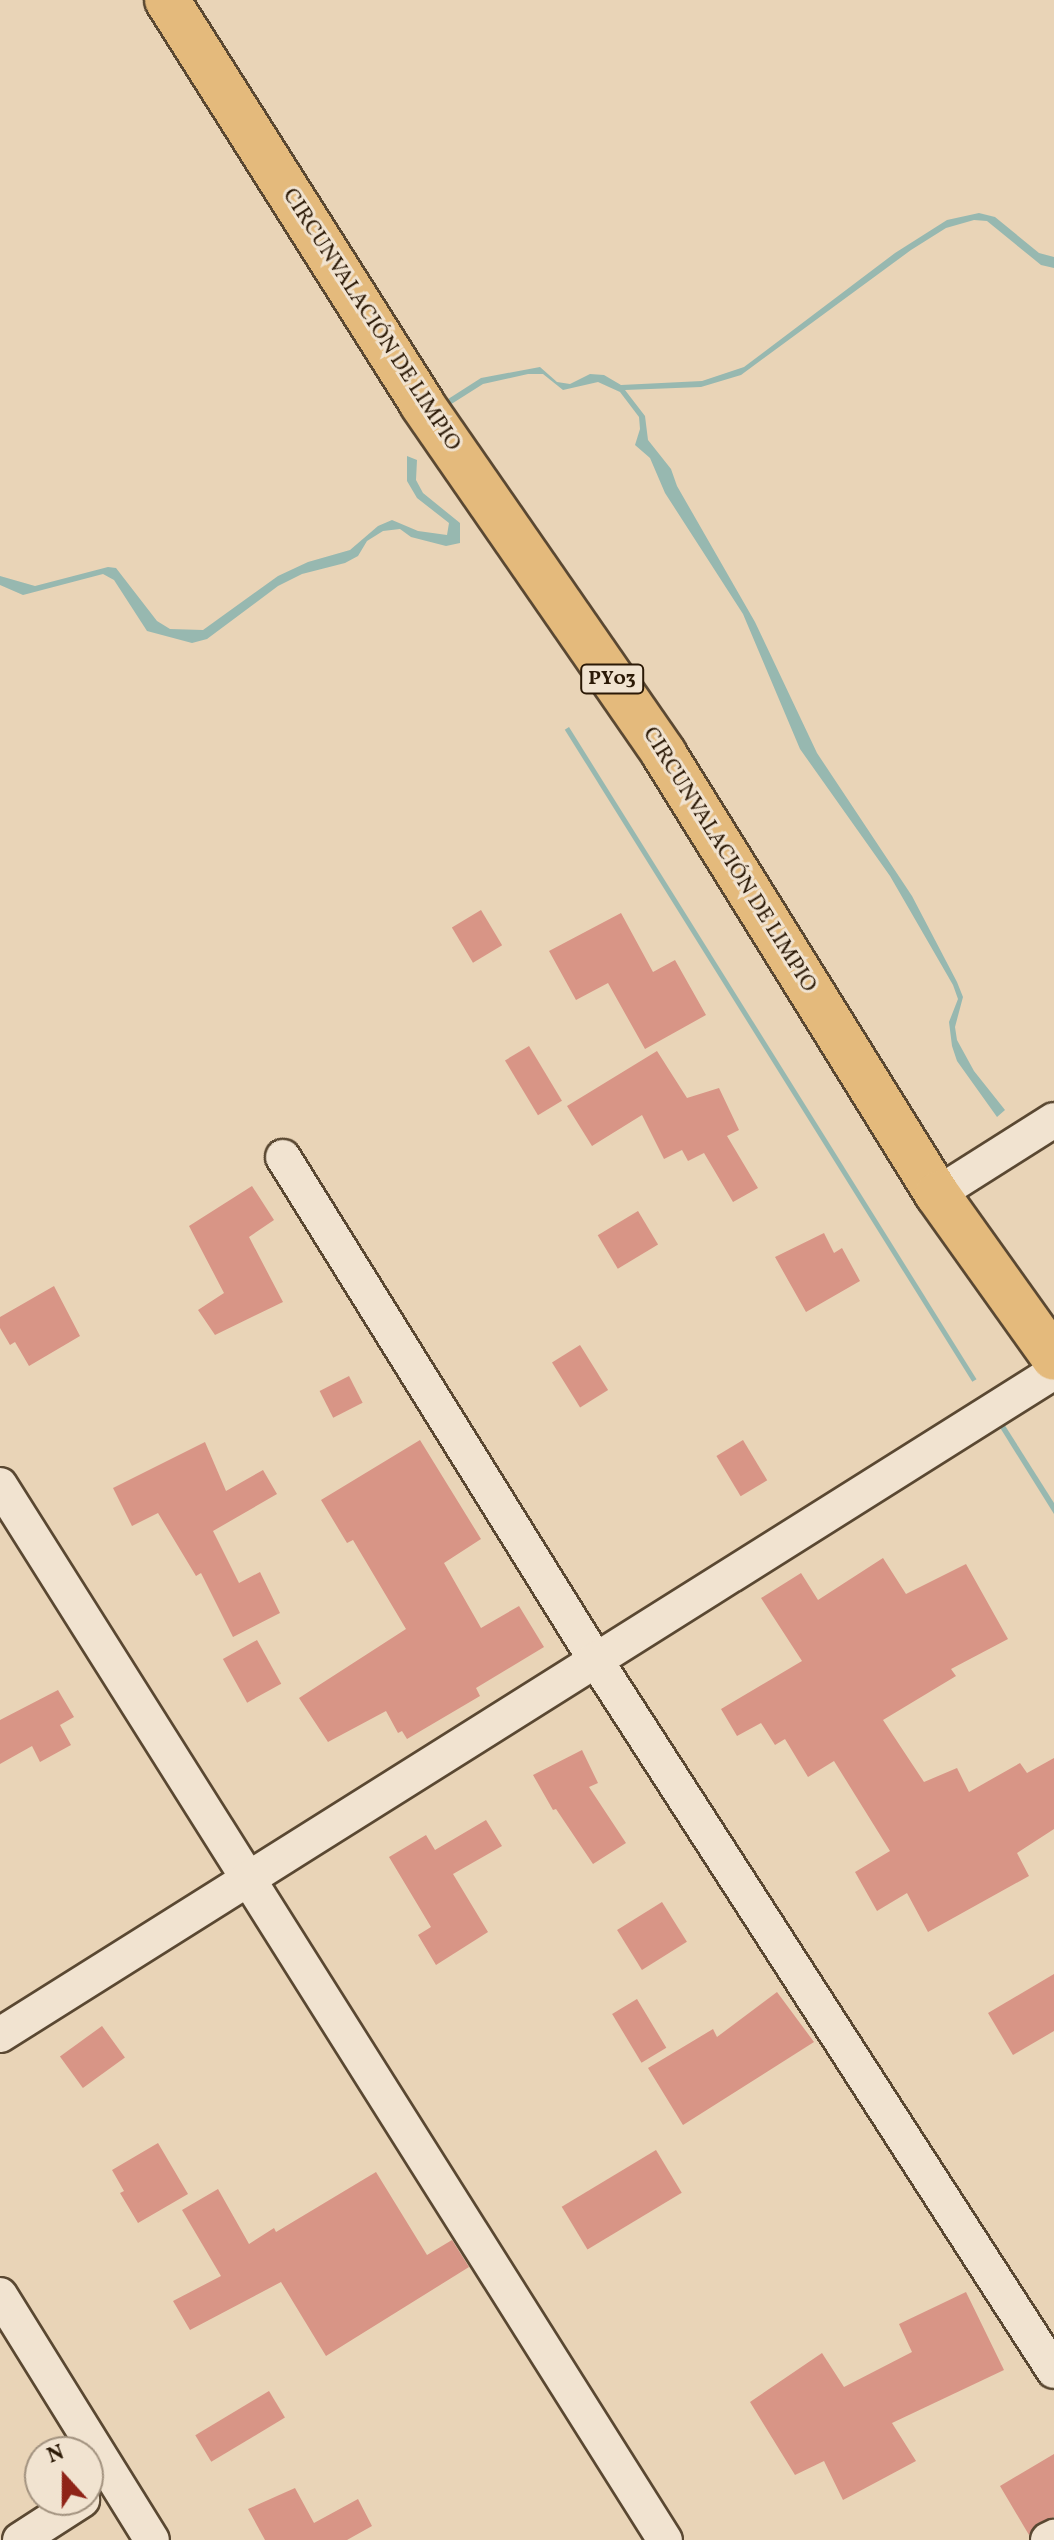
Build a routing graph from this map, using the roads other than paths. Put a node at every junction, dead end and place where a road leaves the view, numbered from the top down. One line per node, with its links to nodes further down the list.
1 (167, 0): 4 (highway, CIRCUNVALACIÓN DE LIMPIO / PY03)
2 (1054, 1120): 4 (street)
3 (283, 1157): 8 (street)
4 (937, 1194): 5 (highway, CIRCUNVALACIÓN DE LIMPIO / PY03)
5 (1054, 1358)
6 (1054, 1372): 8 (street)
7 (0, 1485): 9 (street)
8 (595, 1659): 9 (street); 12 (street)
9 (246, 1879): 10 (street); 19 (street)
10 (0, 2035)
11 (0, 2295): 13 (street)
12 (1054, 2371)
13 (73, 2436)
14 (104, 2492): 18 (street)
15 (57, 2516): 17 (street)
16 (1054, 2537): 20 (street)
17 (20, 2540)
18 (152, 2540)
19 (665, 2540)
20 (1048, 2540)

